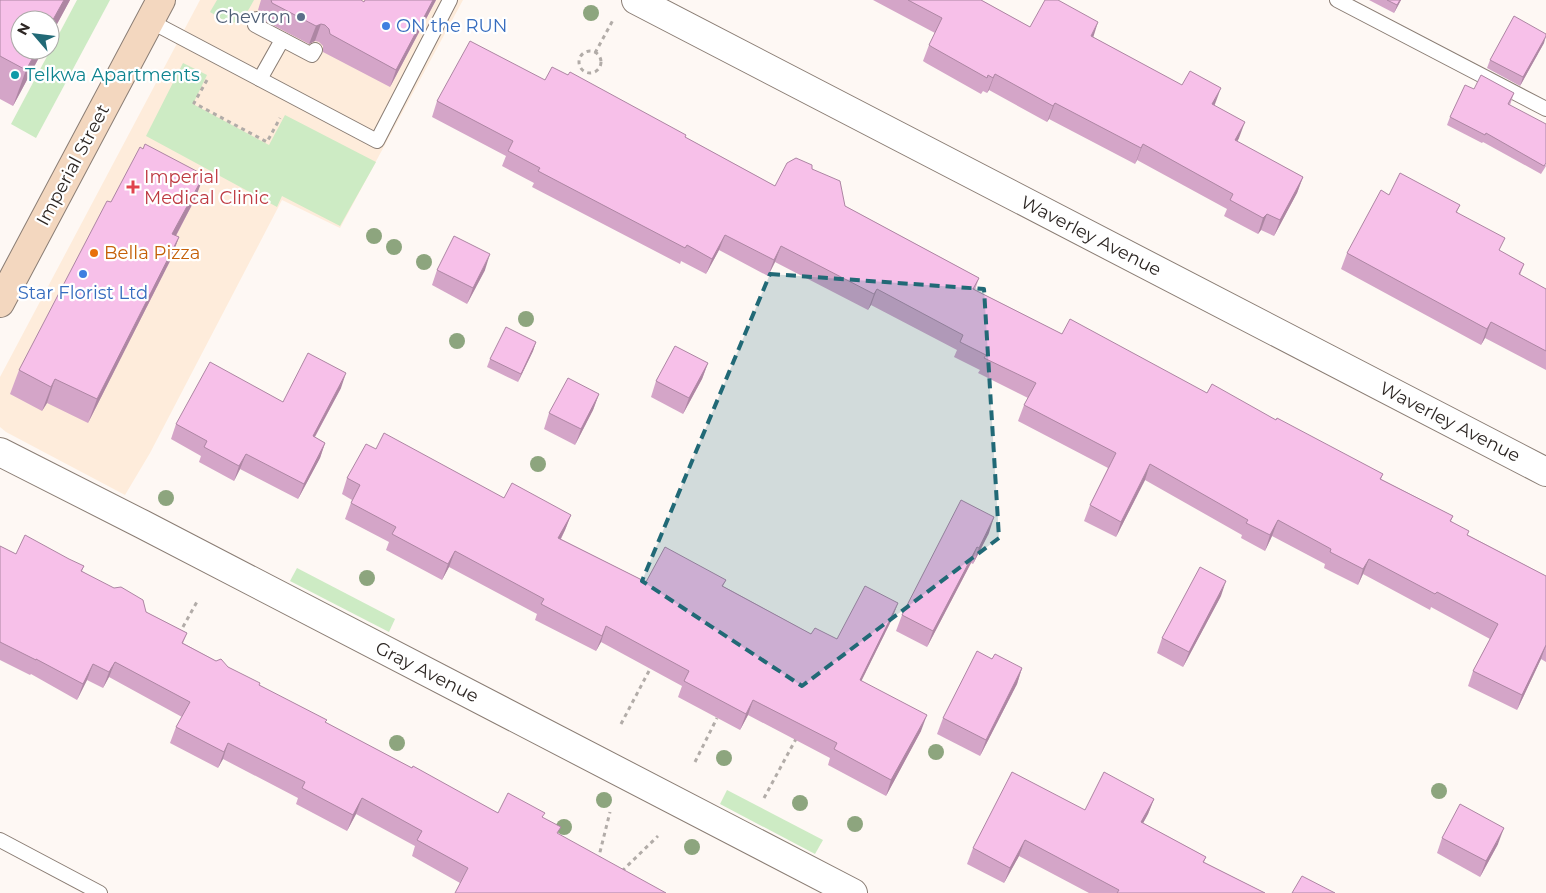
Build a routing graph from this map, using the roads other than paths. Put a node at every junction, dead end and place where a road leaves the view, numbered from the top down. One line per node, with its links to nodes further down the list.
1 (450, 0): 8 (lane)
2 (636, 0): 12 (street, Waverley Avenue)
3 (1337, 0): 9 (lane)
4 (155, 11): 8 (lane); 10 (main road, Imperial Street)
5 (257, 19): 6 (lane)
6 (283, 37): 7 (lane); 8 (lane)
7 (315, 50)
8 (260, 79)
9 (1546, 109)
10 (0, 303)
11 (0, 452): 15 (street, Gray Avenue)
12 (1546, 472)
13 (0, 840): 14 (lane)
14 (100, 893)
15 (854, 893)

